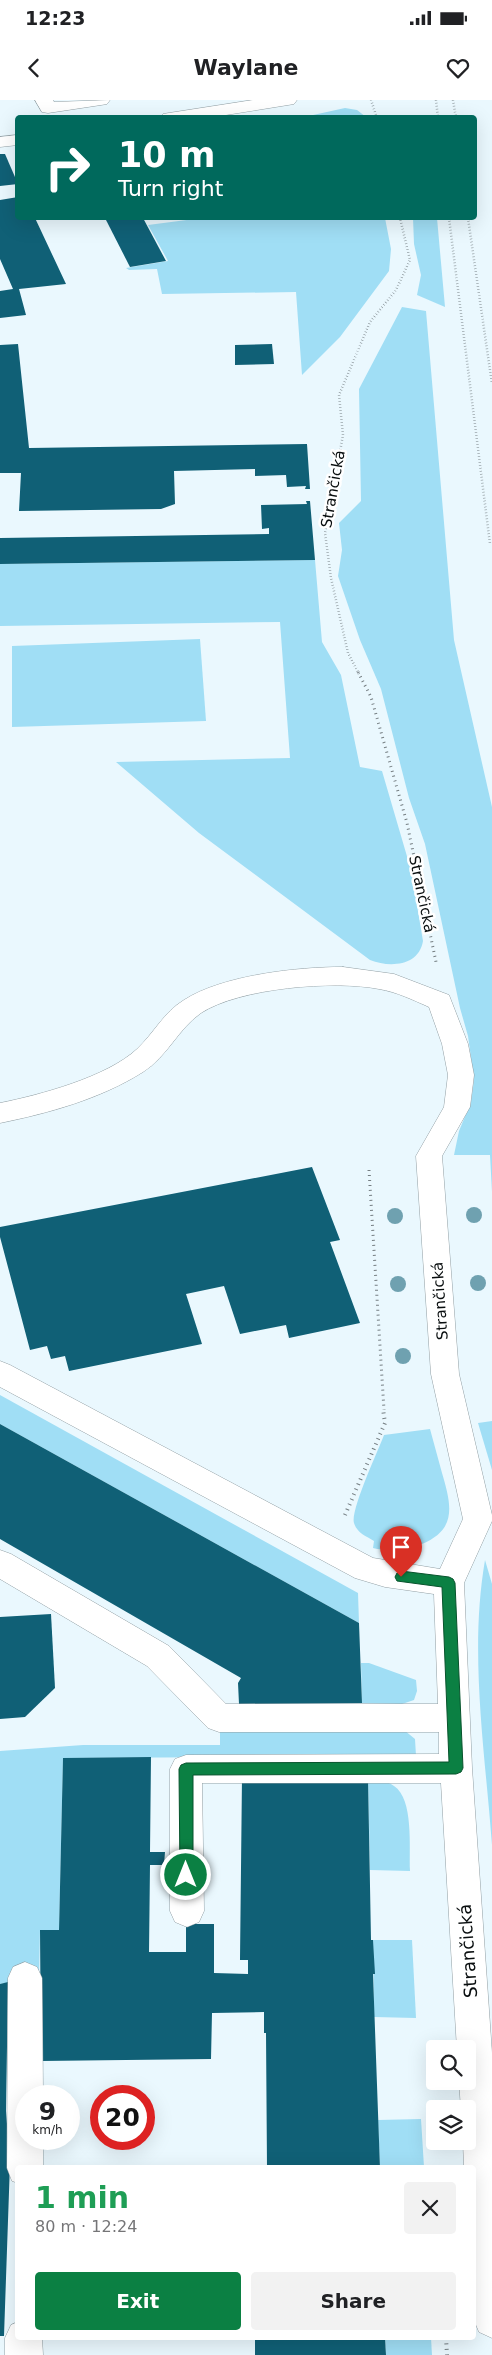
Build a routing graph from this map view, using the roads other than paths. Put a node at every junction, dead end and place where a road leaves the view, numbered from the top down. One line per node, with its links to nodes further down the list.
1 (44, 100): 2 (street)
2 (100, 100)
3 (288, 100): 5 (street)
4 (297, 100): 6 (street)
5 (189, 115)
6 (297, 115)
7 (15, 140): 8 (street)
8 (0, 142)
9 (0, 1114): 12 (street, Strančická)
10 (0, 1373): 12 (street)
11 (0, 1563): 13 (street)
12 (449, 1583): 13 (street, Strančická)
13 (454, 1718): 14 (street, Strančická)
14 (456, 1768): 15 (street); 18 (street, Strančická)
15 (187, 1911)
16 (25, 1978): 17 (street)
17 (24, 2165)
18 (492, 2319)
19 (24, 2340): 20 (street)
20 (24, 2355)

